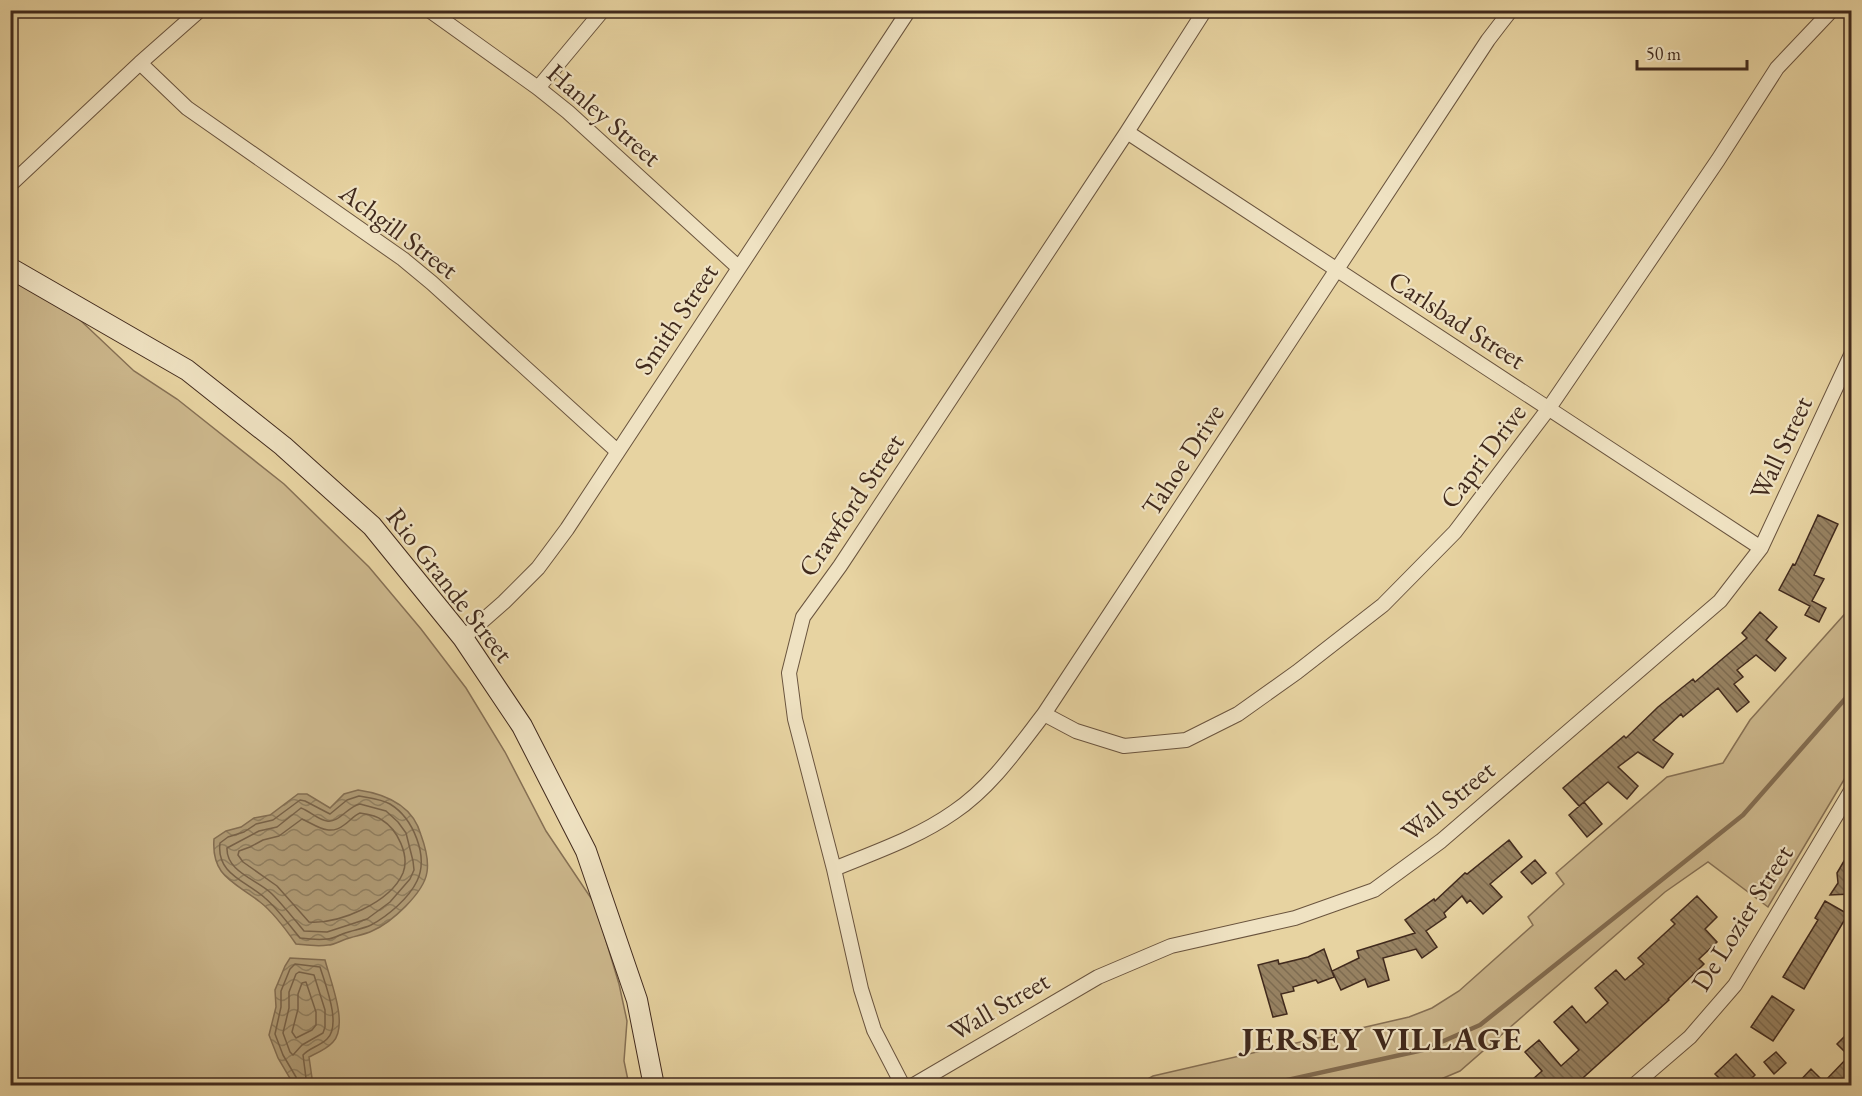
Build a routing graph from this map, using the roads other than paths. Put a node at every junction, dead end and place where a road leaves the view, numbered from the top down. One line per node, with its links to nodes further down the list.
1 (200, 10): 8 (street)
2 (429, 10): 9 (street, Hanley Street)
3 (603, 10): 9 (street)
4 (909, 10): 13 (street, Smith Street)
5 (1205, 10): 10 (street, Crawford Street)
6 (1511, 10): 14 (street, Tahoe Drive)
7 (1832, 10): 16 (street, Capri Drive)
8 (140, 63): 11 (street); 17 (street, Achgill Street)
9 (538, 88): 13 (street, Hanley Street)
10 (1127, 132): 14 (street, Carlsbad Street); 22 (street, Crawford Street)
11 (10, 185)
12 (10, 268): 19 (street, Rio Grande Street)
13 (739, 268): 17 (street, Smith Street)
14 (1336, 270): 16 (street, Carlsbad Street); 20 (street, Tahoe Drive)
15 (1851, 353): 18 (street, Wall Street)
16 (1549, 408): 18 (street, Carlsbad Street); 20 (street, Capri Drive)
17 (617, 451): 19 (street, Smith Street)
18 (1761, 548): 25 (street, Wall Street)
19 (463, 638): 23 (street, Rio Grande Street)
20 (1044, 714): 22 (street, Tahoe Drive)
21 (1851, 789): 26 (street, De Lozier Street)
22 (834, 869): 24 (street, Crawford Street)
23 (654, 1086)
24 (903, 1086)
25 (912, 1086)
26 (1633, 1086)

